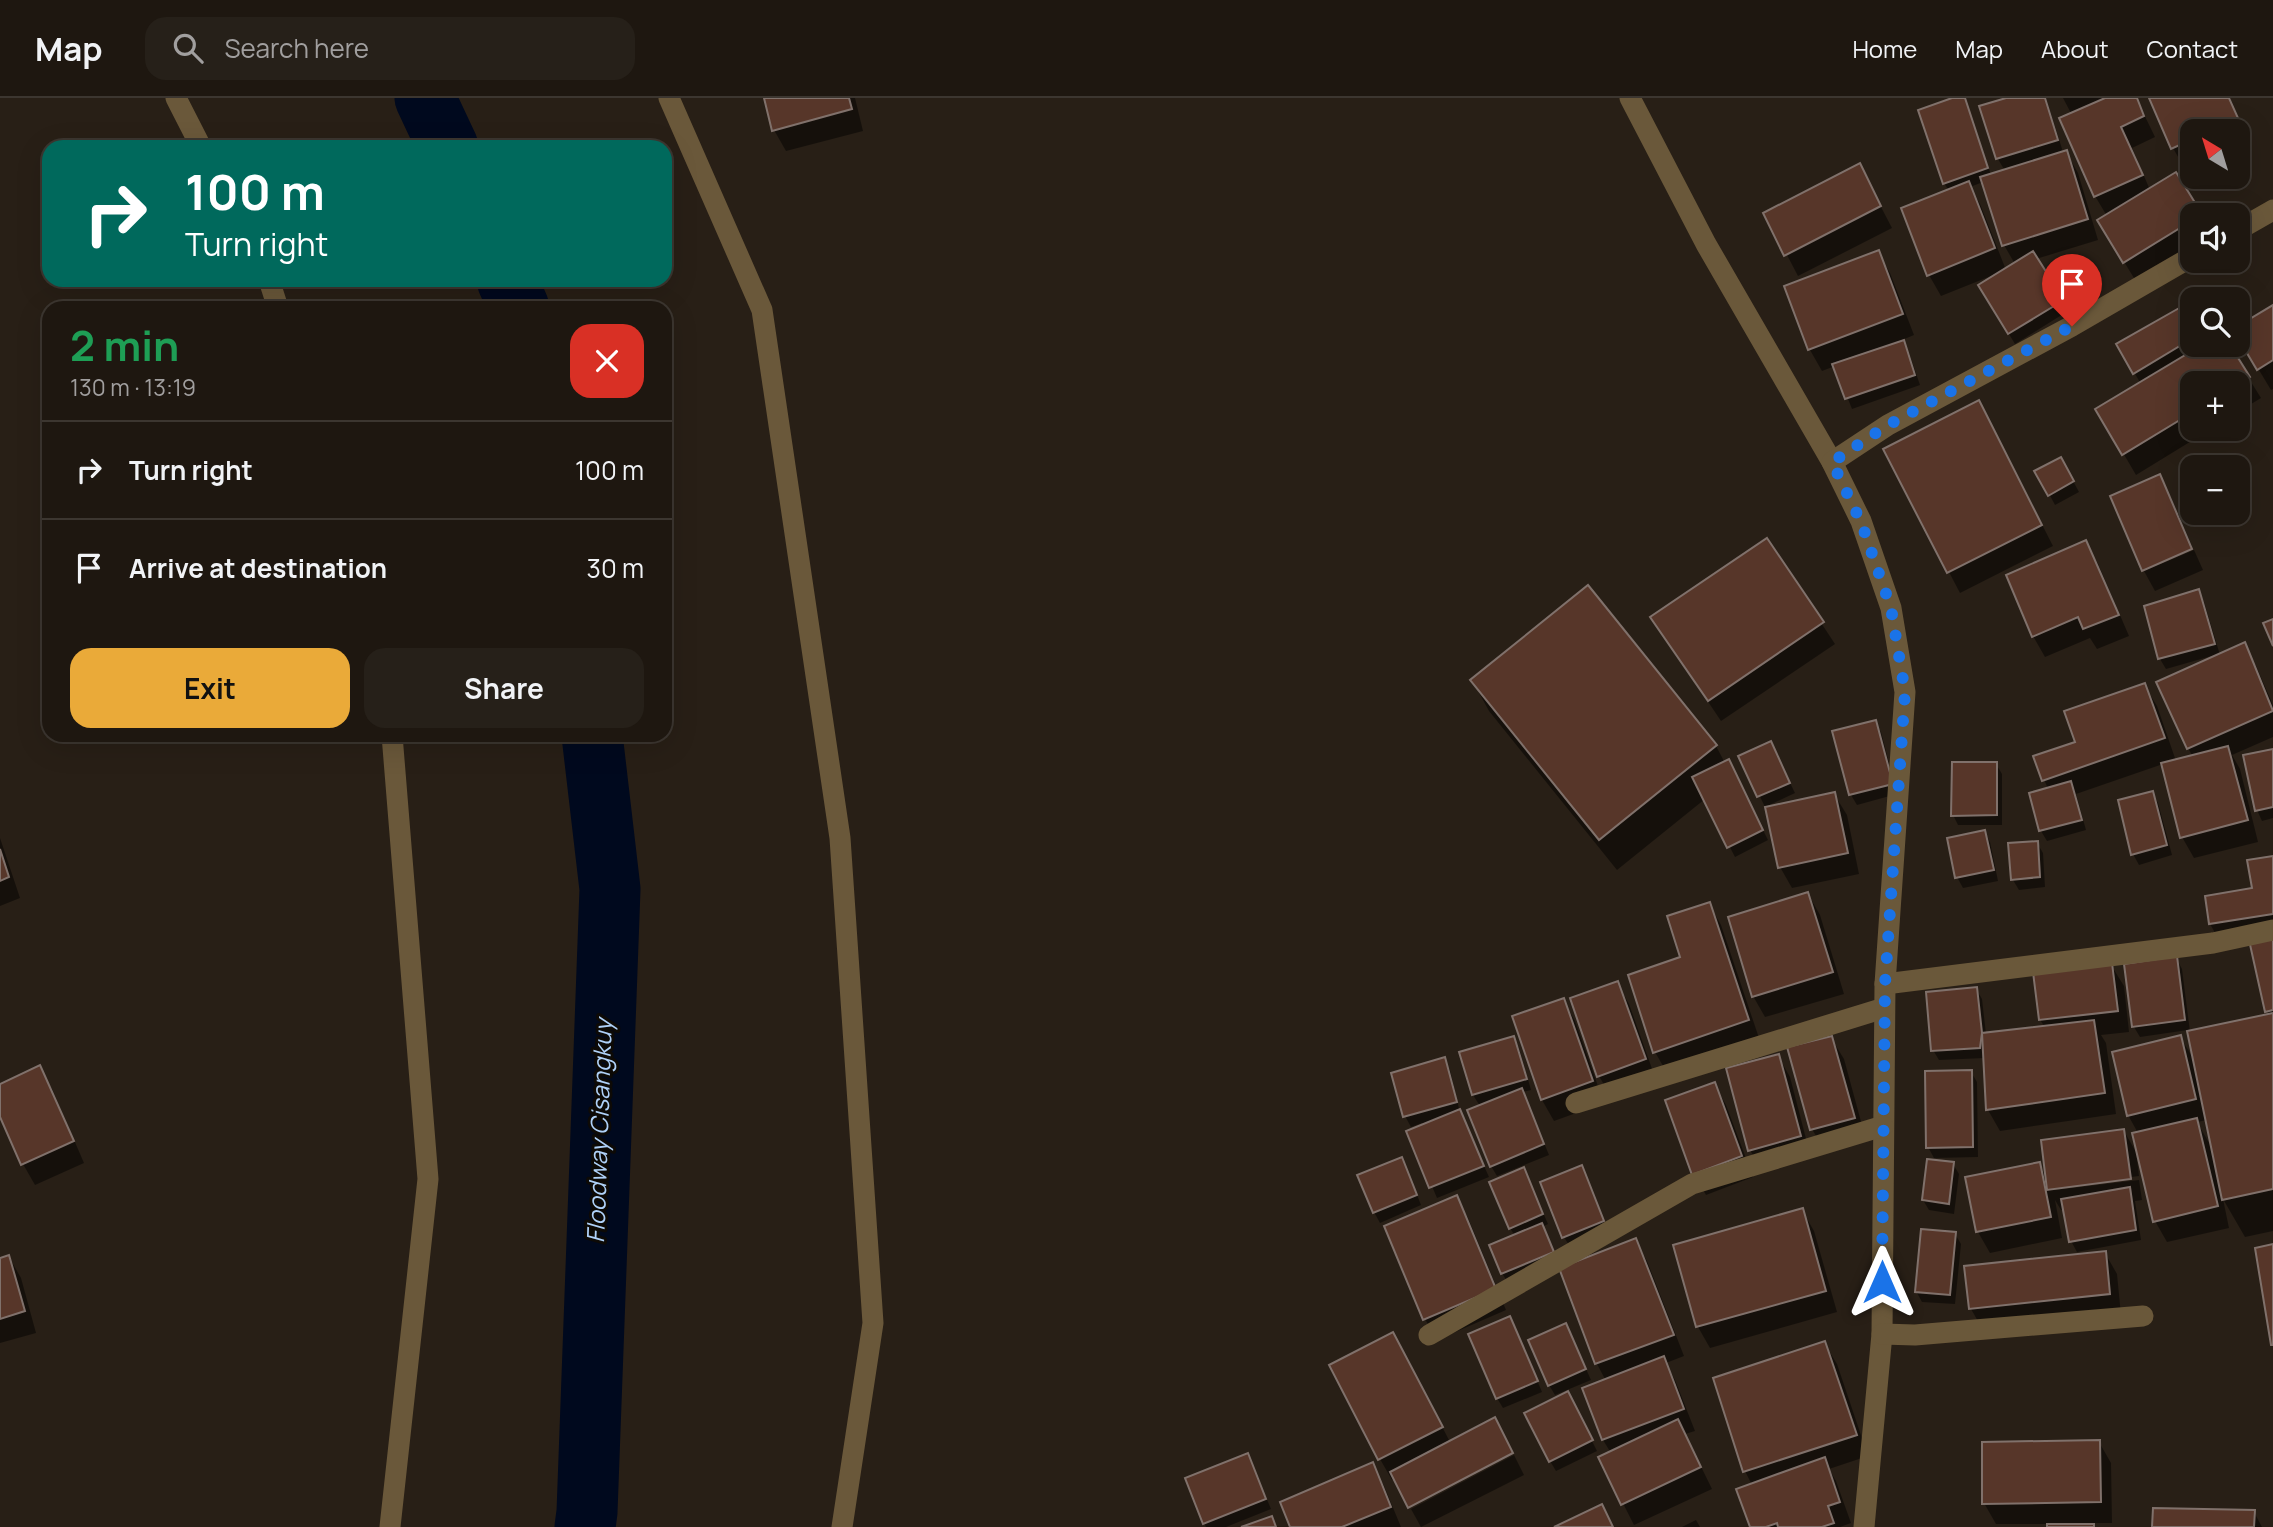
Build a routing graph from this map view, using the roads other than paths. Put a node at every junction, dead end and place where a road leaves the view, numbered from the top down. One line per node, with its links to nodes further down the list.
1 (176, 98): 4 (street)
2 (669, 98): 19 (street)
3 (1629, 98): 8 (street)
4 (197, 140)
5 (2273, 210): 6 (street)
6 (2250, 223)
7 (2180, 264): 8 (street)
8 (1832, 462): 11 (street)
9 (393, 742): 18 (street)
10 (2273, 930): 11 (street)
11 (1885, 984): 12 (street)
12 (1884, 1008): 13 (street); 14 (street)
13 (1576, 1102)
14 (1883, 1126): 16 (street); 17 (street)
15 (2143, 1316): 16 (street)
16 (1882, 1334): 20 (street)
17 (1429, 1335)
18 (390, 1527)
19 (842, 1527)
20 (1864, 1527)

